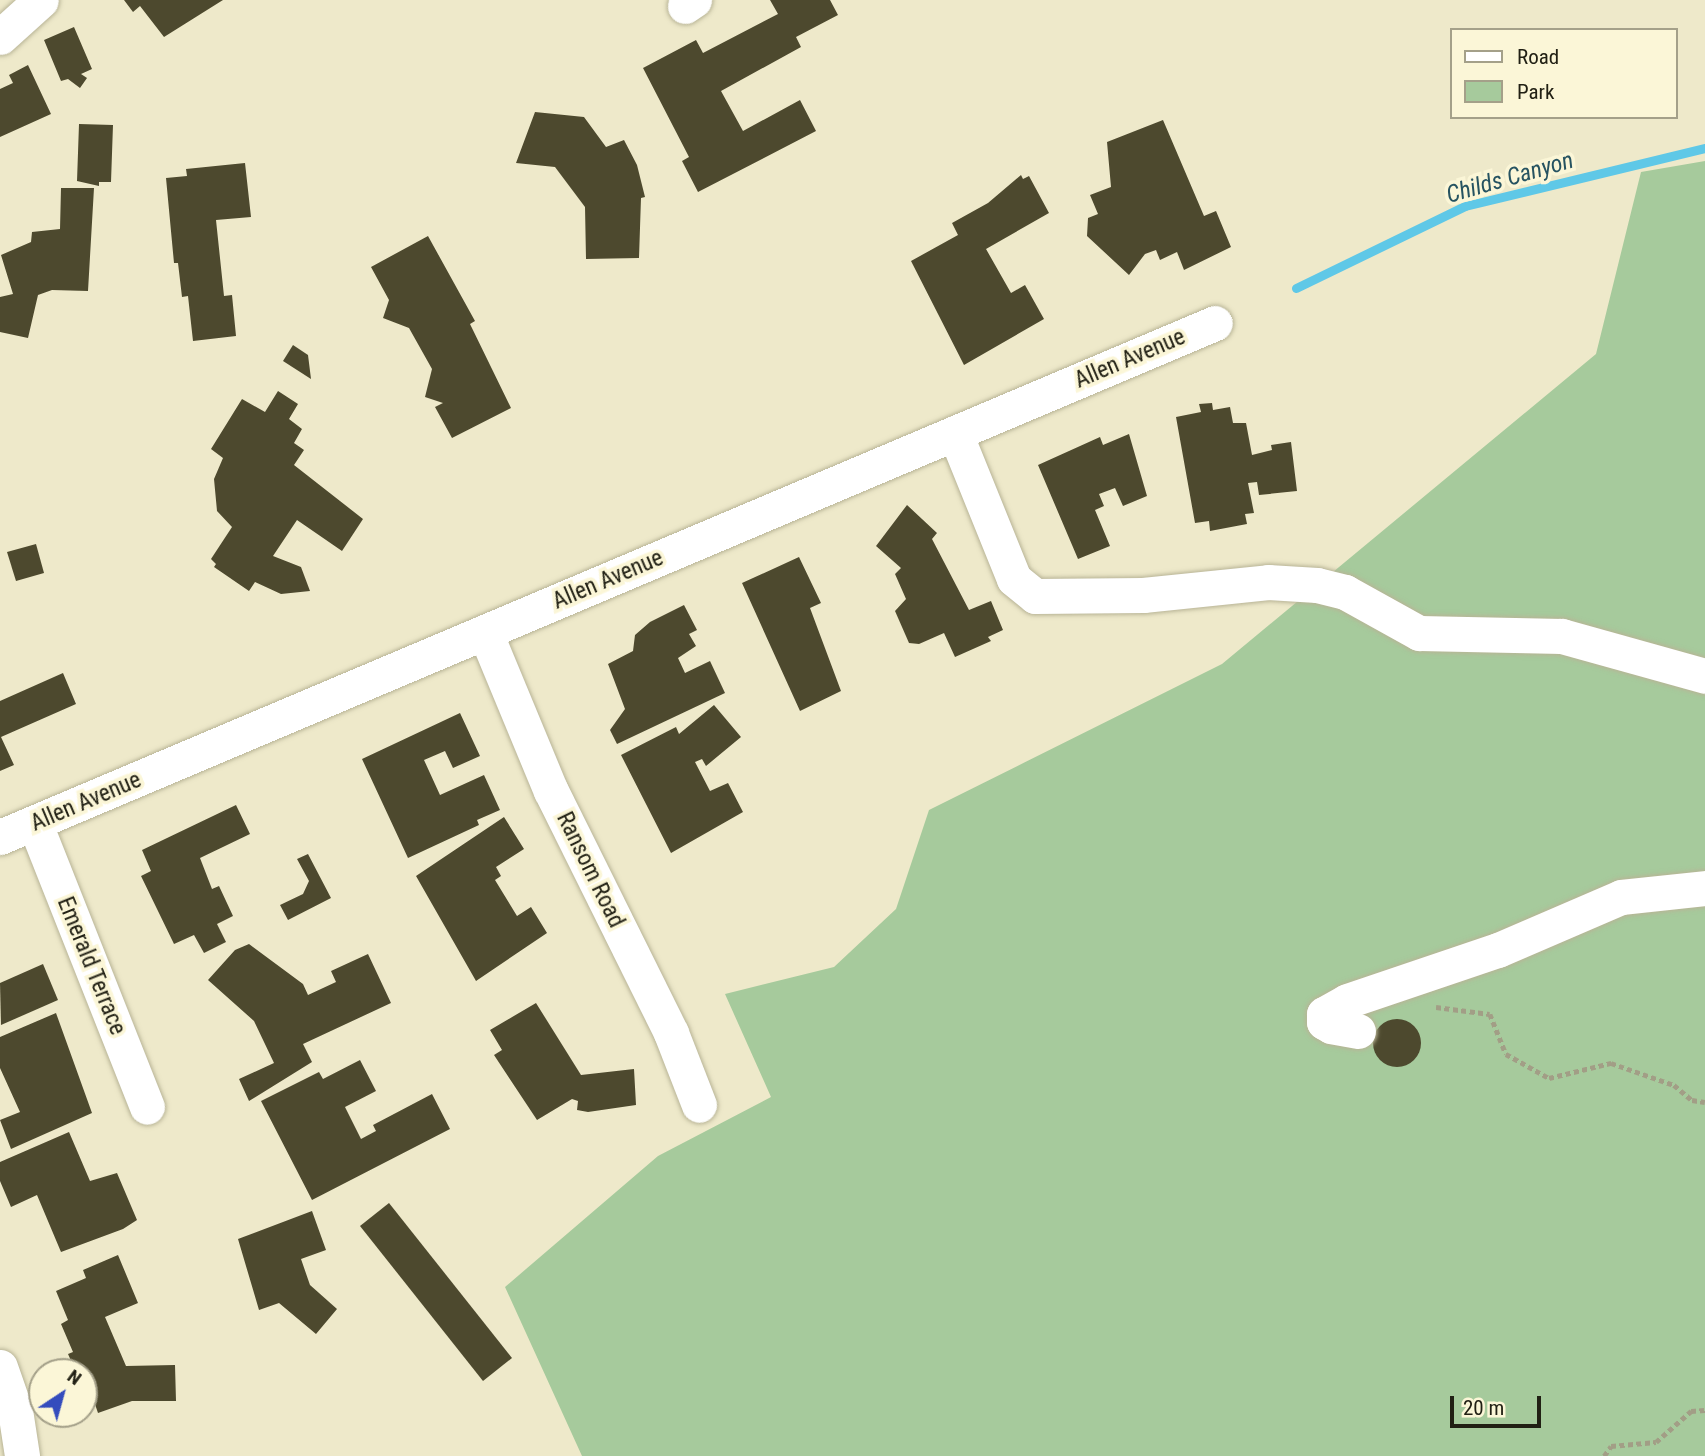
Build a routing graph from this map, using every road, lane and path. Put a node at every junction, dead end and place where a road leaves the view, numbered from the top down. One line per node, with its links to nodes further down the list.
1 (41, 0): 2 (street)
2 (0, 37)
3 (1215, 323): 4 (street, Allen Avenue)
4 (955, 433): 5 (street, Allen Avenue); 6 (street)
5 (485, 632): 7 (street, Allen Avenue); 13 (street, Ransom Road)
6 (1705, 676)
7 (35, 824): 8 (street, Allen Avenue); 14 (street, Emerald Terrace)
8 (0, 837)
9 (1705, 888): 11 (street)
10 (1429, 1007): 12 (path)
11 (1358, 1031)
12 (1705, 1102)
13 (699, 1105)
14 (147, 1107)
15 (0, 1367): 17 (street)
16 (1705, 1410): 18 (path)
17 (22, 1456)
18 (1604, 1456)

